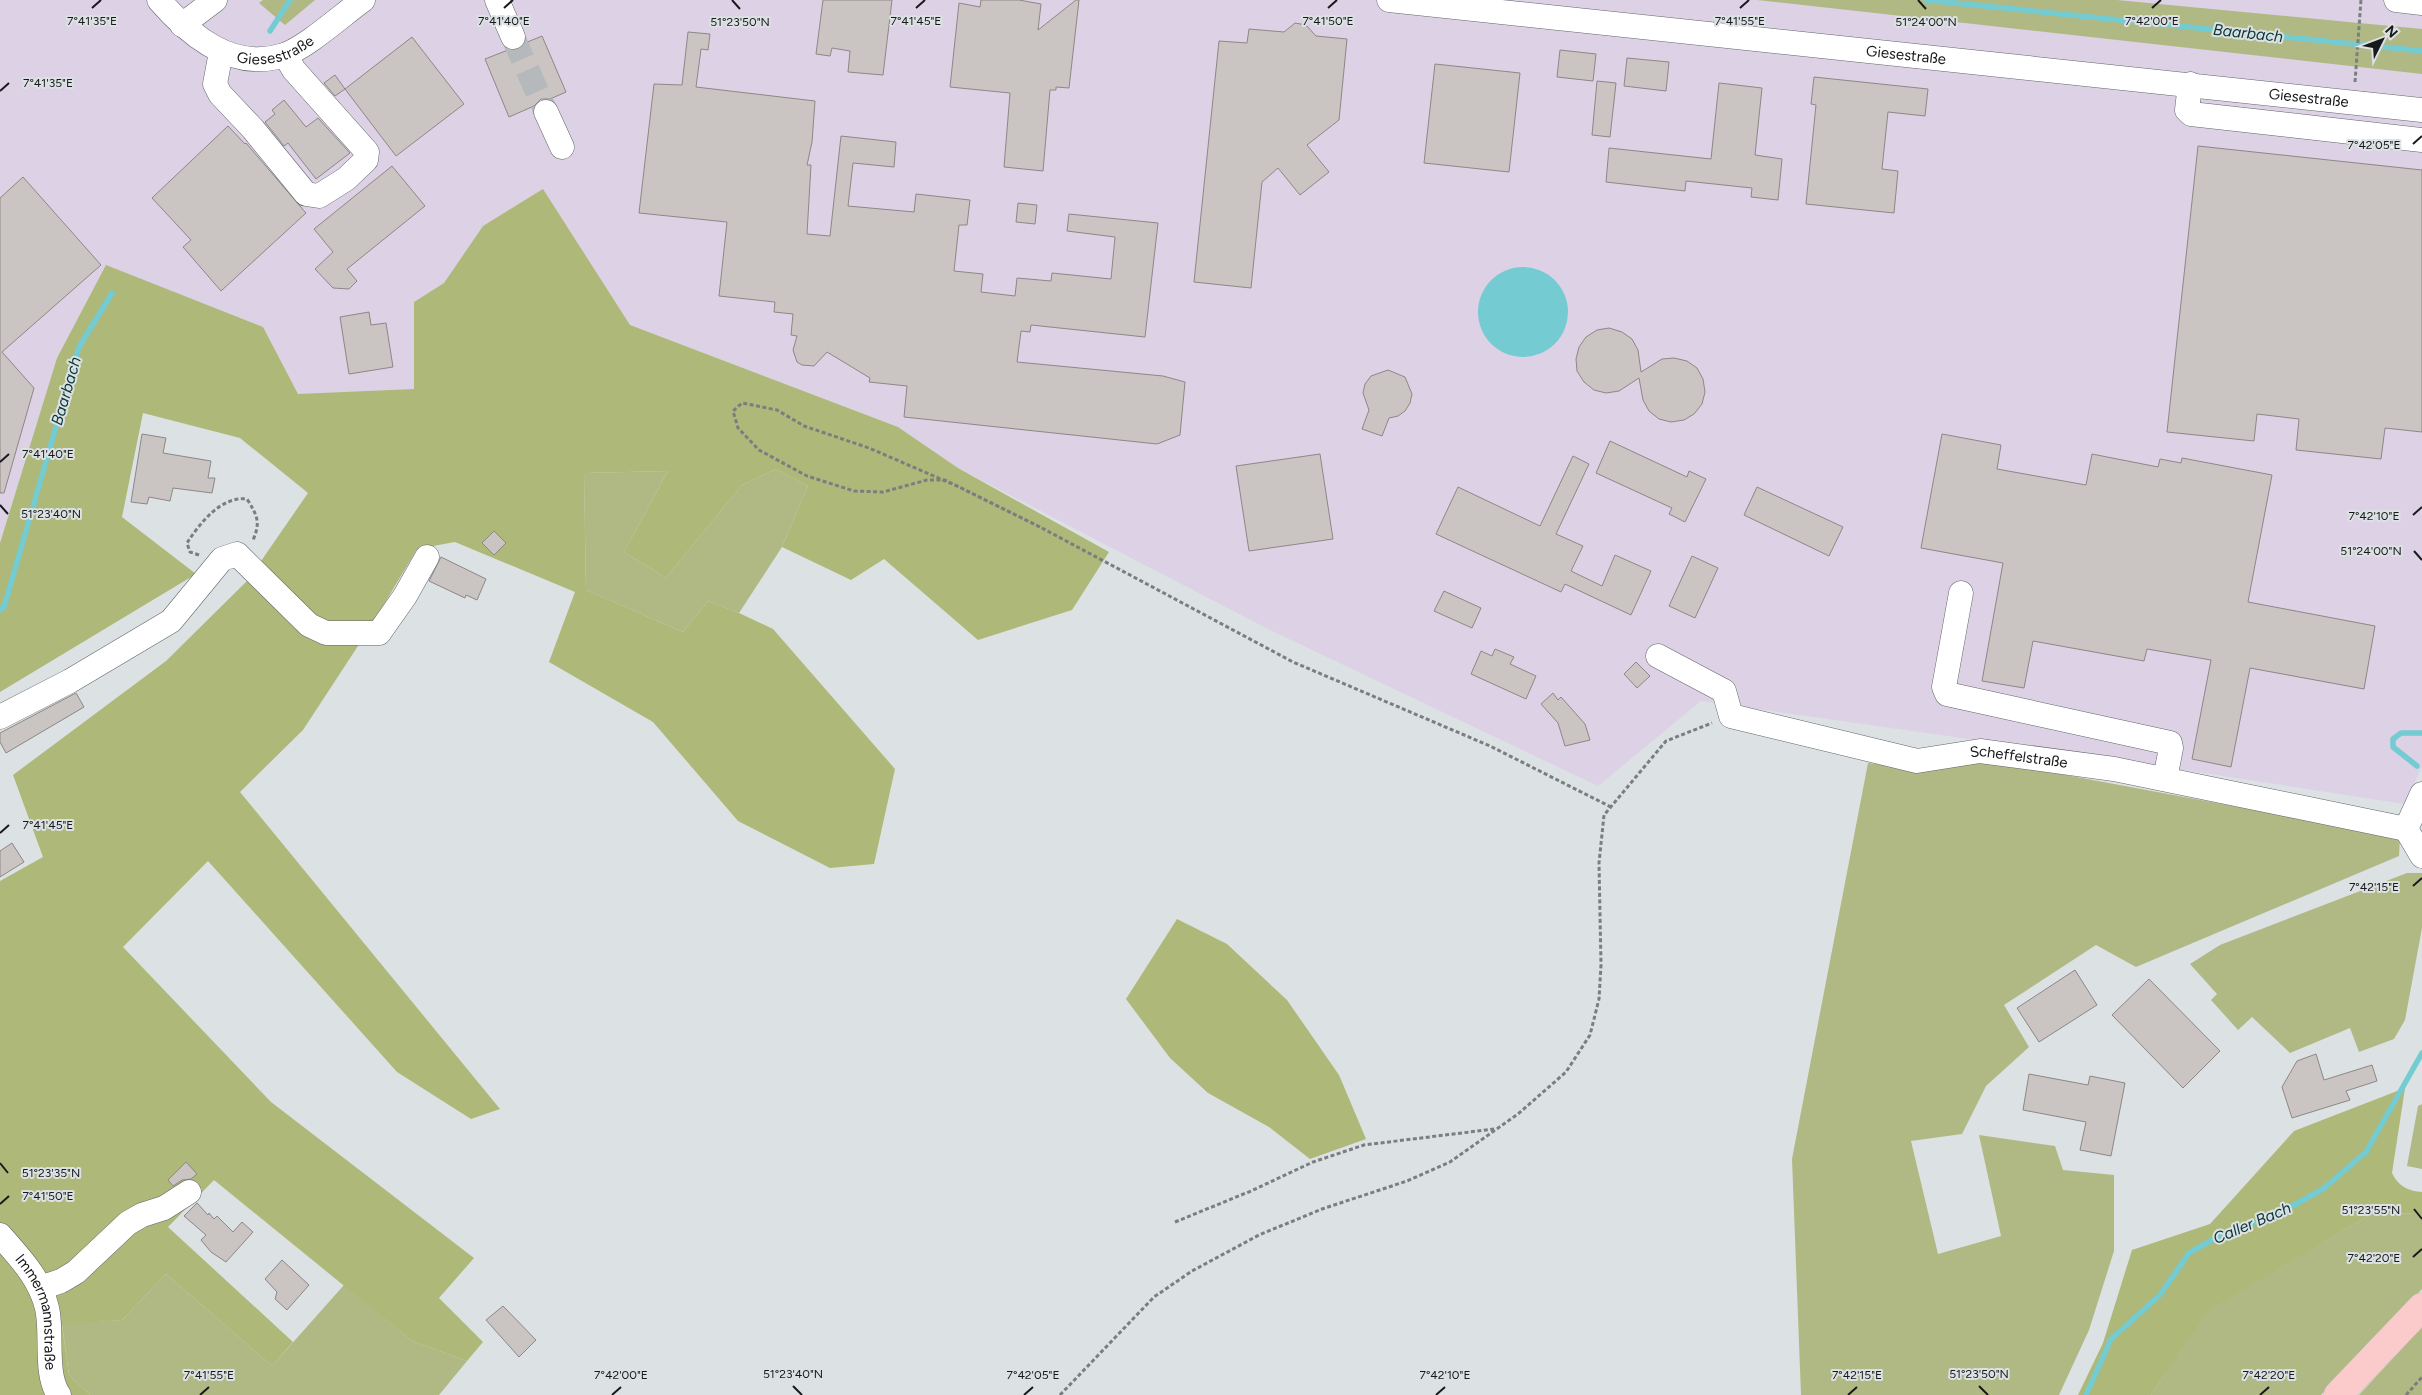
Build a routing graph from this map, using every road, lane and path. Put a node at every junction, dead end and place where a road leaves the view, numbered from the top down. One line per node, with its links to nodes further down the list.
1 (159, 0): 9 (street, Giesestraße)
2 (215, 0): 9 (street)
3 (363, 0): 12 (street, Giesestraße)
4 (497, 0): 10 (street)
5 (1389, 0): 14 (street, Giesestraße)
6 (2361, 0): 13 (path)
7 (2396, 0): 8 (street)
8 (2422, 2)
9 (182, 25): 11 (street, Giesestraße)
10 (513, 37)
11 (222, 52): 12 (street, Giesestraße); 12 (street)
12 (284, 54)
13 (2356, 70)
14 (2190, 84): 15 (street, Giesestraße); 17 (street)
15 (2422, 110)
16 (546, 112): 18 (street)
17 (2422, 140)
18 (562, 146)
19 (945, 480): 19 (path); 28 (path)
20 (230, 557): 20 (path); 21 (street); 25 (street)
21 (427, 557)
22 (1961, 593): 26 (street)
23 (1658, 656): 24 (street)
24 (1731, 716): 26 (street, Scheffelstraße); 28 (path)
25 (0, 717)
26 (2165, 779): 29 (street, Scheffelstraße)
27 (2422, 794): 29 (street)
28 (1611, 807): 31 (path)
29 (2406, 829): 30 (street)
30 (2422, 856)
31 (1495, 1129): 33 (path); 39 (path)
32 (189, 1192): 35 (street)
33 (1174, 1222)
34 (0, 1235): 35 (street, Immermannstraße)
35 (40, 1288): 38 (street, Immermannstraße)
36 (2422, 1307): 40 (main road)
37 (2422, 1377): 41 (path)
38 (59, 1395)
39 (1060, 1395)
40 (2338, 1395)
41 (2406, 1395)

